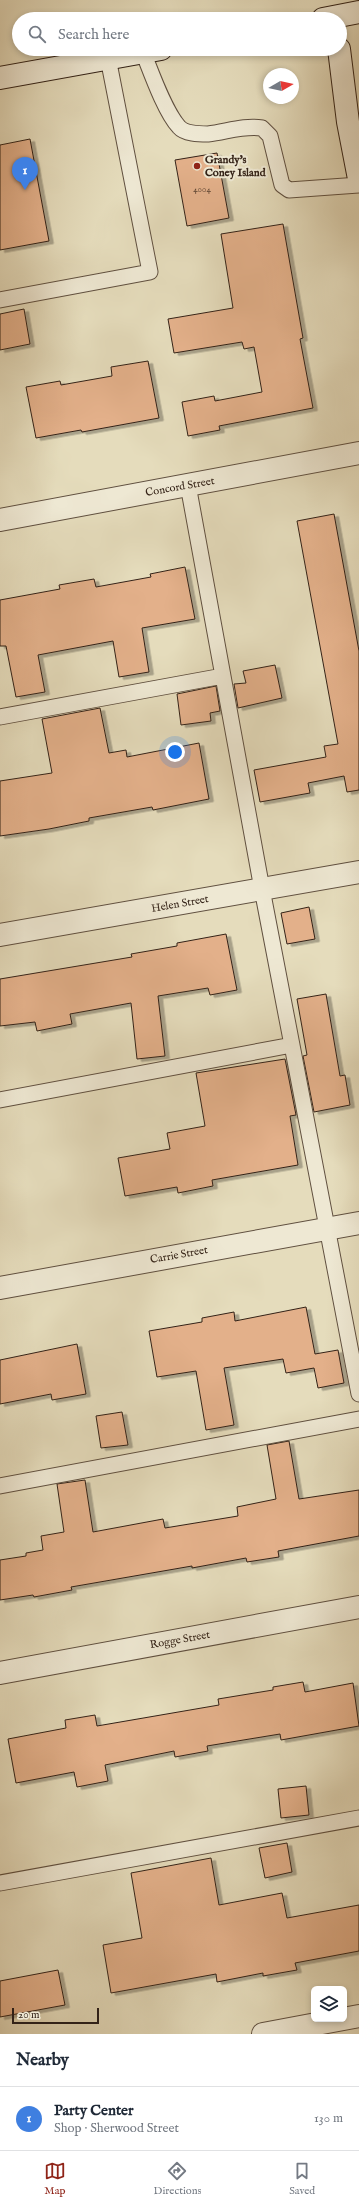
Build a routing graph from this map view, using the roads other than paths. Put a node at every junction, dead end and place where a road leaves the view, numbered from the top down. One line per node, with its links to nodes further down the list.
1 (359, 12): 2 (street)
2 (347, 13)
3 (121, 56): 6 (street)
4 (153, 56): 9 (lane)
5 (340, 56): 8 (street)
6 (108, 58): 7 (street); 10 (lane)
7 (0, 78)
8 (359, 178)
9 (359, 185)
10 (0, 300)
11 (359, 453): 12 (street, Concord Street)
12 (188, 485): 13 (street, Concord Street); 14 (lane)
13 (0, 520)
14 (223, 676): 15 (lane); 17 (lane)
15 (0, 717)
16 (359, 872): 17 (street, Helen Street)
17 (262, 890): 18 (street, Helen Street); 19 (lane)
18 (0, 935)
19 (292, 1046): 20 (lane); 22 (lane)
20 (0, 1100)
21 (359, 1223): 22 (street, Carrie Street)
22 (328, 1228): 23 (street, Carrie Street); 24 (lane)
23 (0, 1288)
24 (359, 1394)
25 (359, 1419): 26 (lane)
26 (0, 1486)
27 (359, 1607): 28 (street, Rogge Street)
28 (0, 1672)
29 (359, 1818): 30 (lane)
30 (0, 1883)
31 (359, 2016): 32 (street)
32 (263, 2034)

